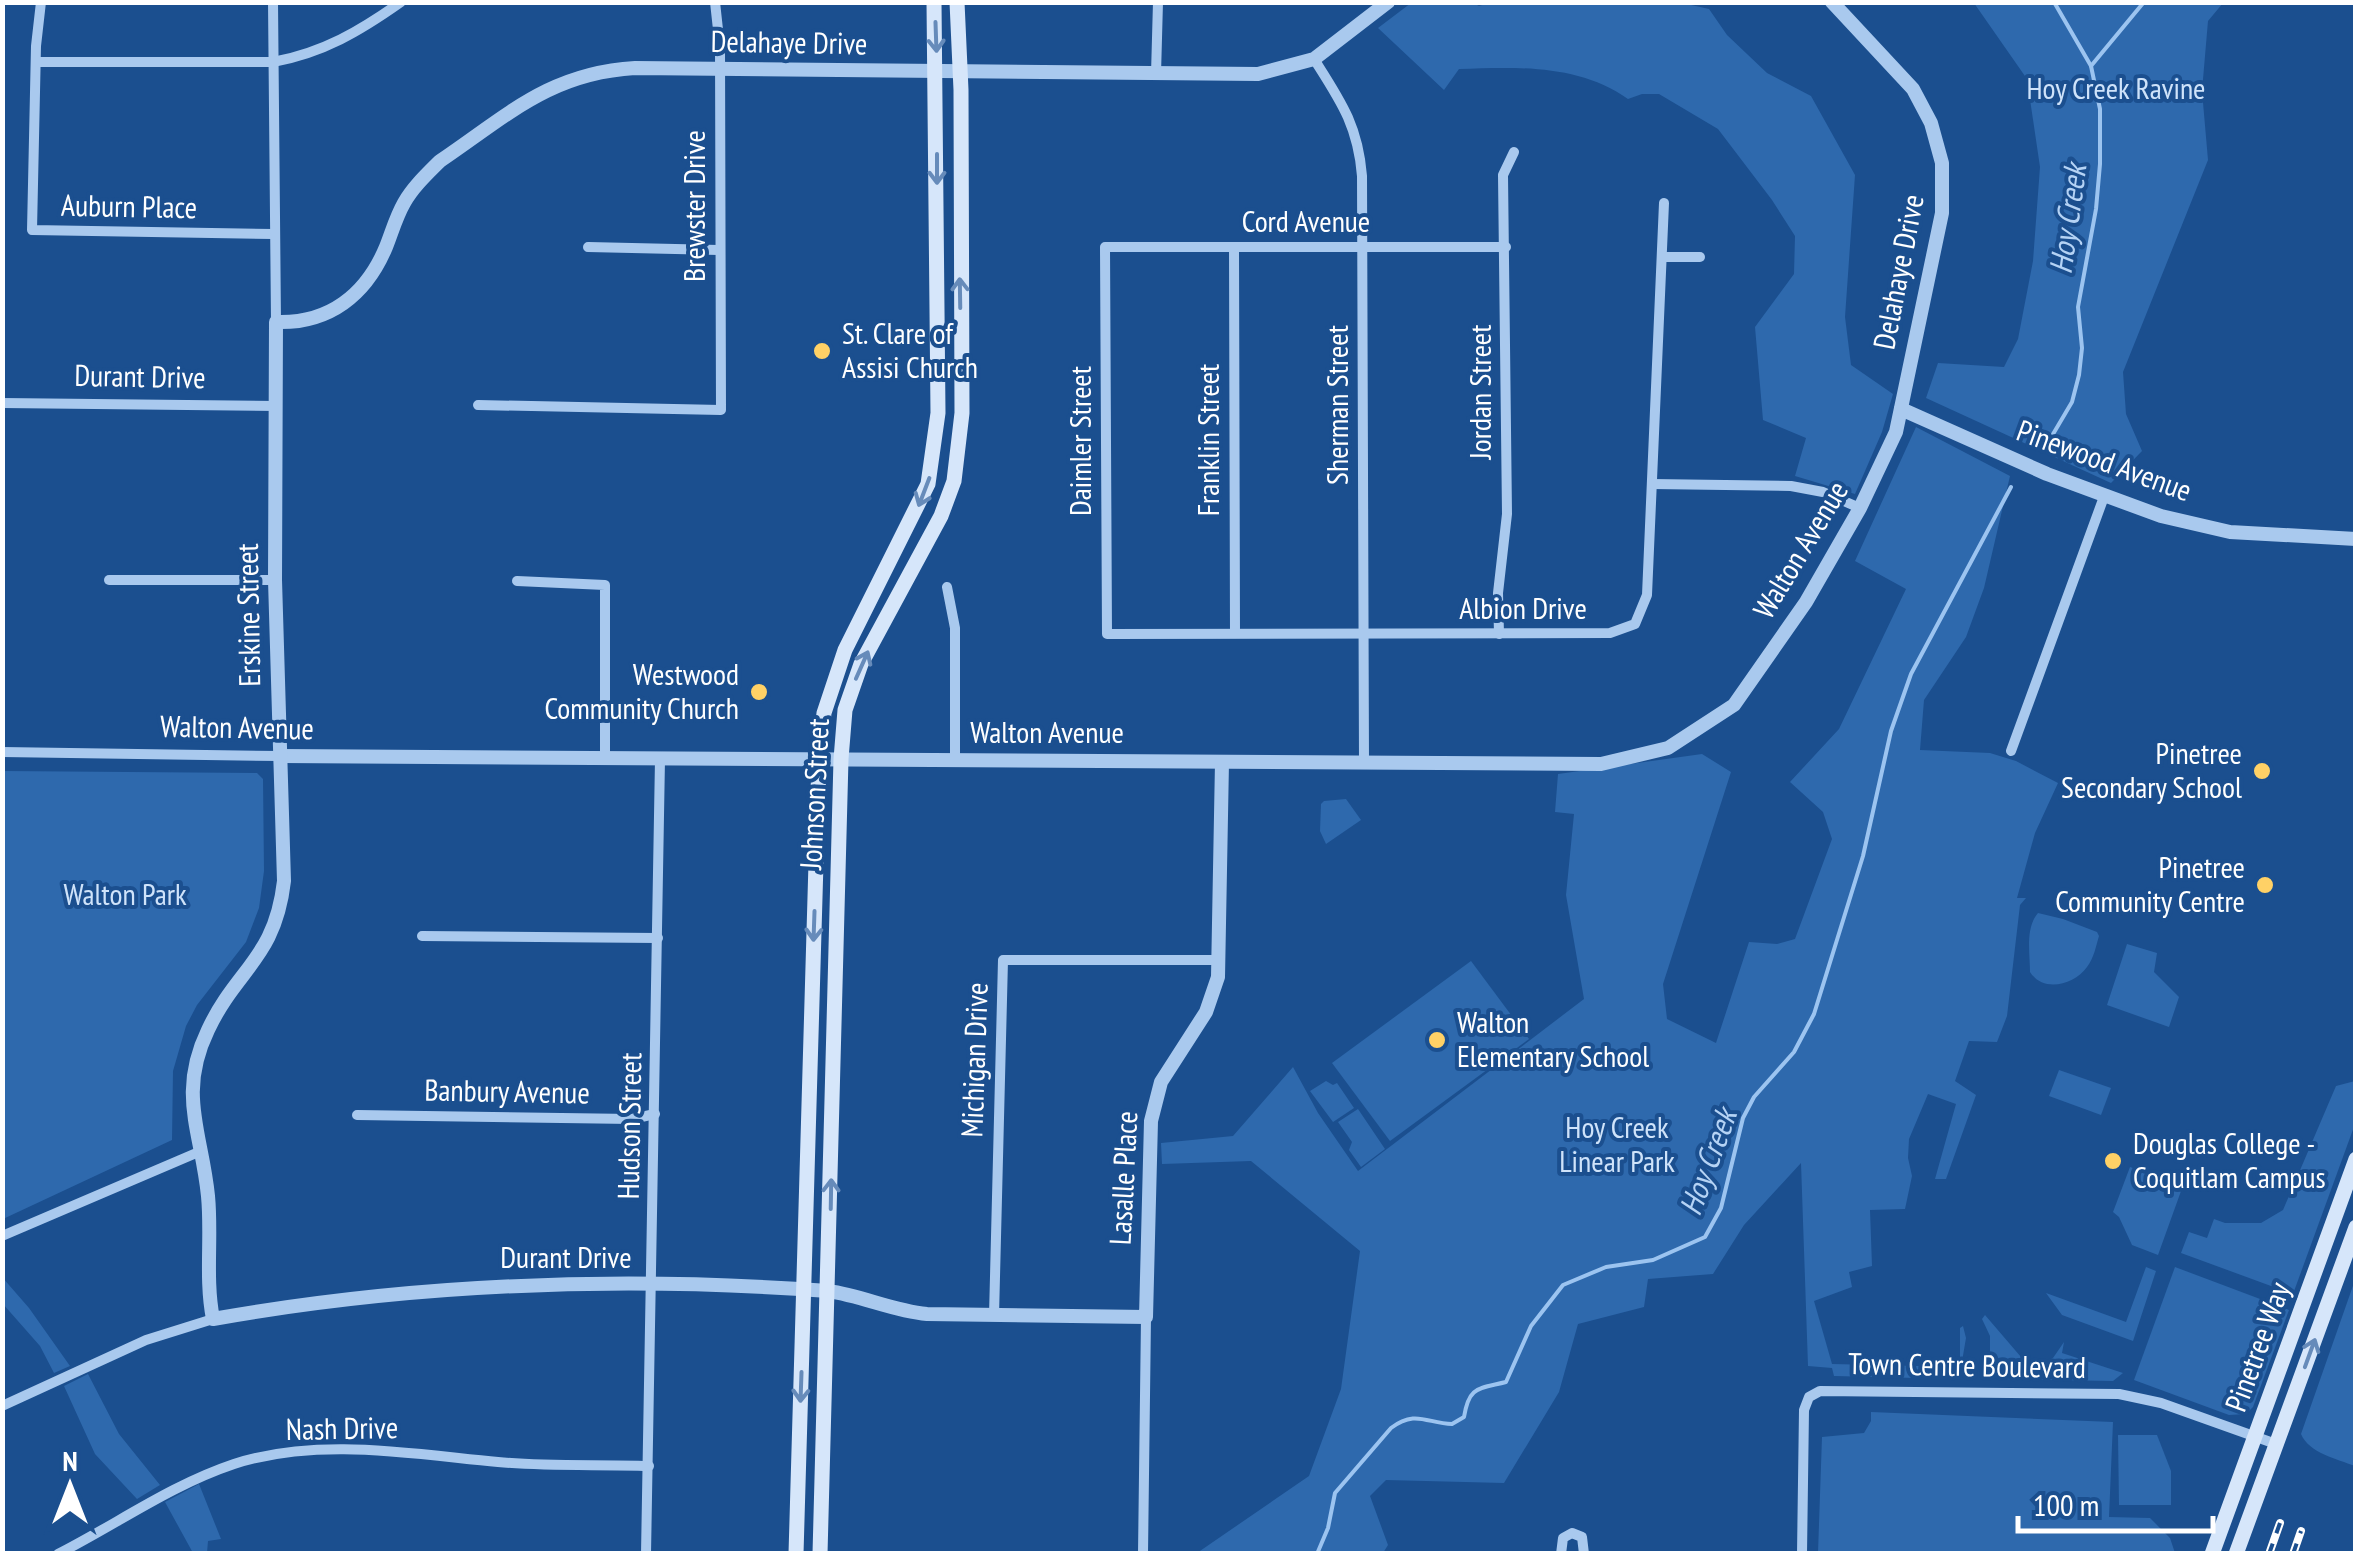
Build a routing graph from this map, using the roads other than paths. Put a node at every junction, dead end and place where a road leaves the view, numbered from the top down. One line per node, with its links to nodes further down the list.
1 (40, 2): 11 (street, Auburn Place)
2 (272, 2): 12 (street, Erskine Street)
3 (402, 2): 12 (street)
4 (716, 2): 13 (street, Brewster Drive)
5 (934, 2): 14 (main road, Johnson Street, one-way to 14)
6 (957, 2): 15 (main road, Johnson Street)
7 (1158, 2): 16 (street)
8 (1388, 2): 10 (street, Delahaye Drive)
9 (1832, 2): 32 (street, Delahaye Drive)
10 (1314, 58): 16 (street, Delahaye Drive); 22 (street, Sherman Street)
11 (36, 62): 12 (street); 19 (street, Auburn Place)
12 (273, 62): 19 (street, Erskine Street)
13 (720, 70): 14 (street, Delahaye Drive); 25 (street, Brewster Drive); 28 (street, Delahaye Drive)
14 (937, 72): 15 (street, Delahaye Drive); 50 (main road, Johnson Street, one-way to 50)
15 (960, 72): 16 (street, Delahaye Drive); 51 (main road, Johnson Street, one-way to 15)
16 (1156, 74)
17 (1514, 152): 23 (street, Jordan Street)
18 (1664, 204): 26 (street, Albion Drive)
19 (273, 234): 28 (street, Erskine Street)
20 (1106, 247): 21 (street, Cord Avenue); 43 (street, Daimler Street)
21 (1234, 247): 22 (street, Cord Avenue); 41 (street, Franklin Street)
22 (1363, 247): 23 (street, Cord Avenue); 42 (street, Sherman Street)
23 (1506, 247): 44 (street, Jordan Street)
24 (588, 248): 25 (street)
25 (719, 250): 30 (street, Brewster Drive)
26 (1662, 257): 27 (street); 33 (street, Albion Drive)
27 (1700, 258)
28 (276, 322): 31 (street, Erskine Street)
29 (2, 404): 31 (street, Durant Drive)
30 (478, 405)
31 (277, 406): 38 (street, Erskine Street)
32 (1901, 409): 34 (street, Pinewood Avenue); 35 (street, Walton Avenue)
33 (1652, 484): 35 (street); 44 (street, Albion Drive)
34 (2105, 494): 36 (street, Pinewood Avenue); 46 (street)
35 (1860, 508): 54 (street, Walton Avenue)
36 (2356, 539)
37 (108, 580): 38 (street)
38 (275, 580): 47 (street, Erskine Street)
39 (516, 581): 48 (street)
40 (947, 587): 52 (street)
41 (1235, 632): 42 (street, Albion Drive); 43 (street, Albion Drive)
42 (1364, 633): 44 (street, Albion Drive); 54 (street, Sherman Street)
43 (1106, 634)
44 (1499, 634)
45 (2, 752): 47 (street, Walton Avenue)
46 (2011, 752)
47 (280, 756): 48 (street, Walton Avenue); 60 (street, Erskine Street)
48 (605, 758): 49 (street, Walton Avenue)
49 (660, 758): 50 (street, Walton Avenue); 56 (street, Hudson Street)
50 (819, 759): 51 (street, Walton Avenue); 65 (main road, Johnson Street, one-way to 65)
51 (841, 759): 52 (street, Walton Avenue); 66 (main road, Johnson Street, one-way to 51)
52 (955, 760): 53 (street, Walton Avenue)
53 (1222, 762): 54 (street, Walton Avenue); 57 (street, Lasalle Place)
54 (1364, 762)
55 (422, 936): 56 (street)
56 (658, 938): 58 (street, Hudson Street)
57 (1218, 960): 67 (street, Michigan Drive); 68 (street, Lasalle Place)
58 (655, 1114): 59 (street, Banbury Avenue); 64 (street, Hudson Street)
59 (357, 1115)
60 (201, 1151): 63 (street); 69 (street, Erskine Street)
61 (2356, 1159): 71 (main road, Pinetree Way)
62 (2356, 1227): 72 (main road, Pinetree Way, one-way to 62)
63 (2, 1236)
64 (652, 1286): 65 (street, Durant Drive); 69 (street, Durant Drive); 73 (street, Hudson Street)
65 (804, 1290): 66 (street, Durant Drive); 76 (main road, Johnson Street, one-way to 76)
66 (828, 1291): 67 (street, Durant Drive); 77 (main road, Johnson Street)
67 (994, 1316): 68 (street, Durant Drive)
68 (1146, 1318): 78 (street, Lasalle Place)
69 (214, 1319): 70 (street, Durant Drive)
70 (2, 1406)
71 (2254, 1437): 72 (street, Town Centre Boulevard); 81 (street, Town Centre Boulevard); 82 (main road, Pinetree Way)
72 (2276, 1444): 83 (main road, Pinetree Way)
73 (650, 1466): 74 (street, Nash Drive); 75 (street, Hudson Street)
74 (58, 1554)
75 (646, 1554)
76 (796, 1554)
77 (820, 1554)
78 (1143, 1554)
79 (1561, 1554): 80 (street)
80 (1584, 1554)
81 (1802, 1554)
82 (2212, 1554)
83 (2236, 1554)

